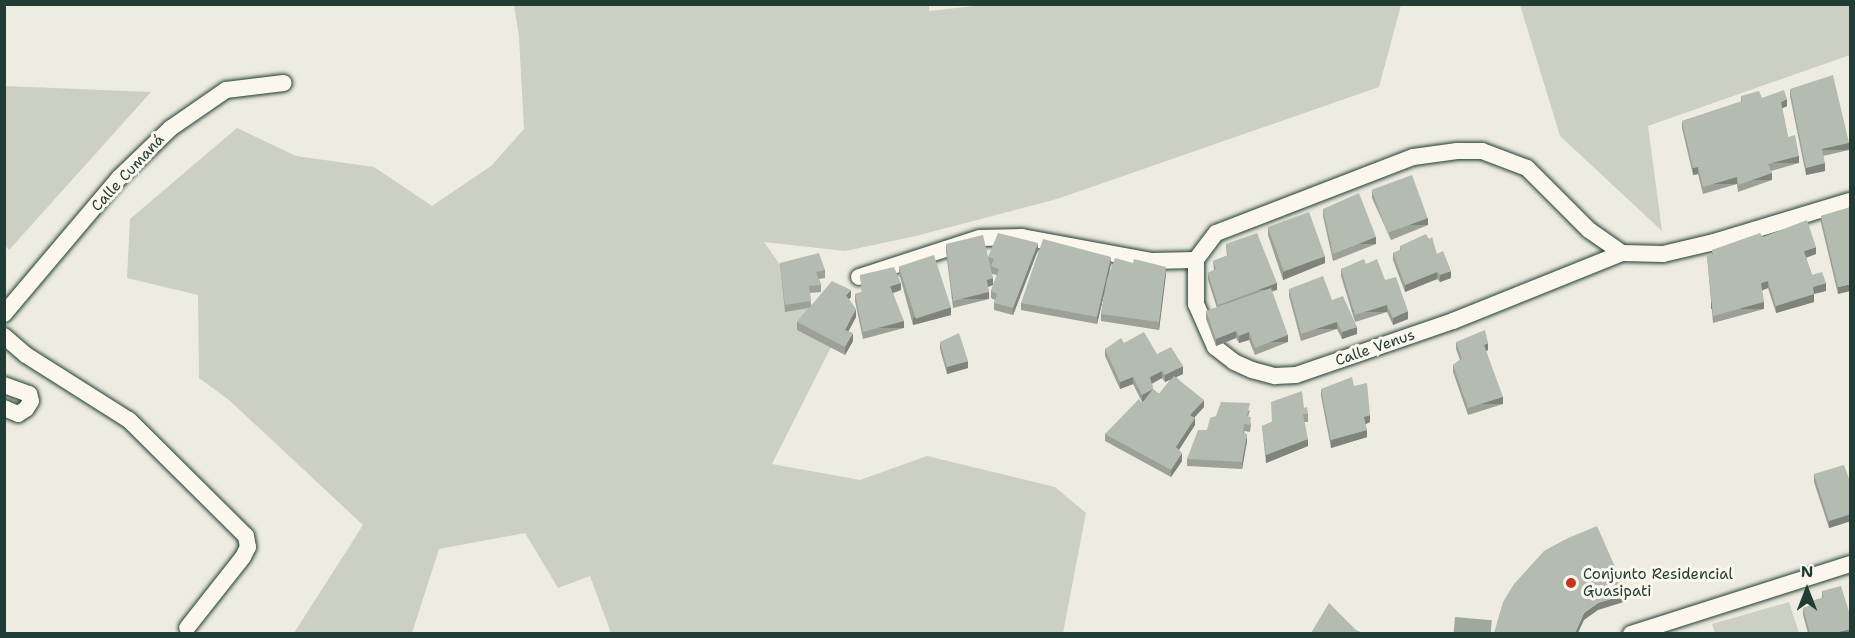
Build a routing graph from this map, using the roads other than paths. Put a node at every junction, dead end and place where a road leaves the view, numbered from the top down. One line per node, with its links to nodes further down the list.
1 (284, 83): 6 (street, Calle Cumaná)
2 (1851, 201): 3 (street, Calle Venus)
3 (1622, 253): 4 (street); 4 (street, Calle Venus)
4 (1196, 260): 5 (street)
5 (859, 277)
6 (4, 314)
7 (4, 336): 11 (street)
8 (4, 385): 9 (street)
9 (4, 408)
10 (1851, 564): 12 (street)
11 (187, 628)
12 (1631, 633)

